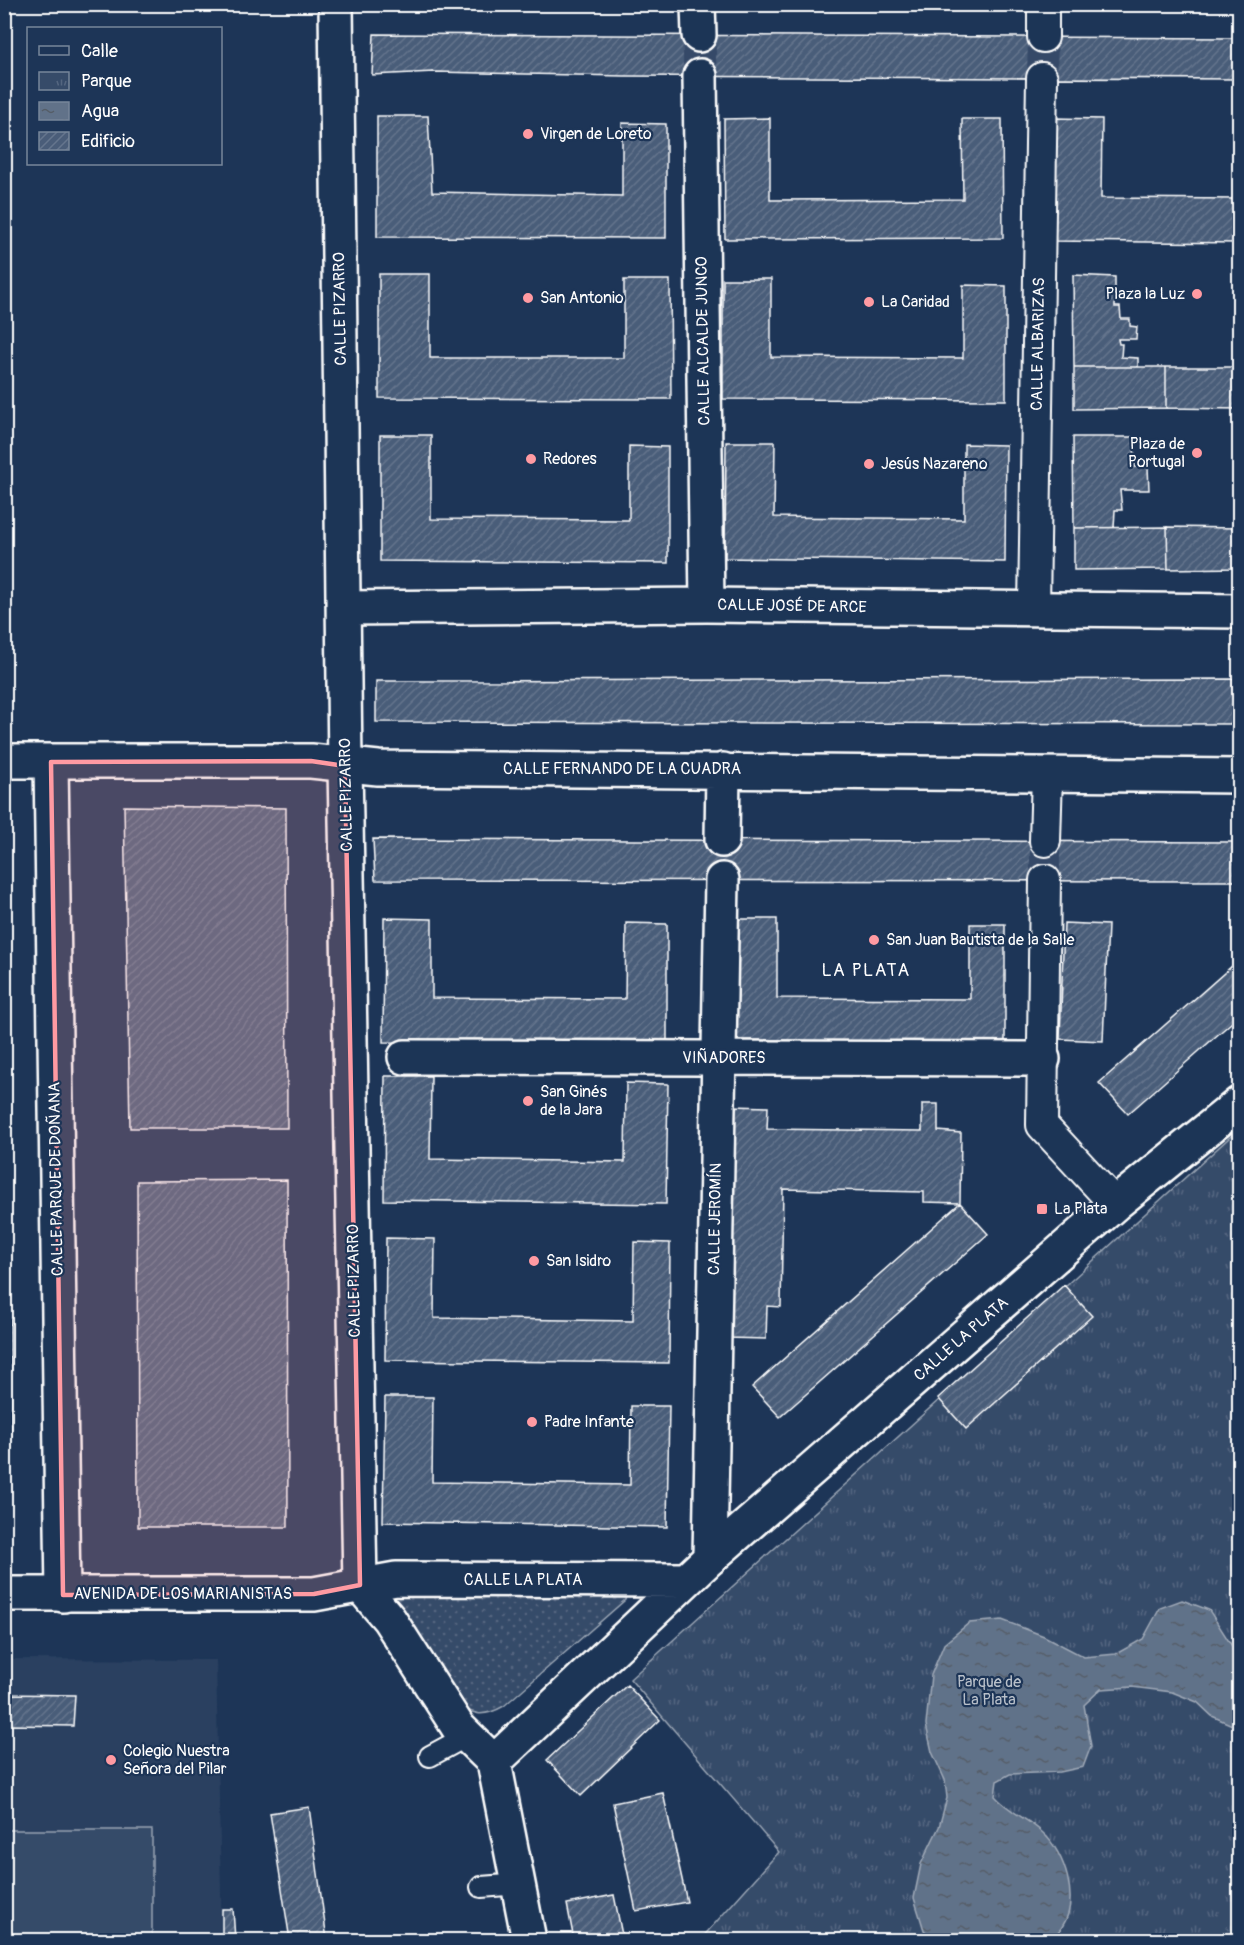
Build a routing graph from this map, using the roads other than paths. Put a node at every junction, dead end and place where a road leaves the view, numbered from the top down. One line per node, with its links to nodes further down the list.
1 (336, 4): 7 (street, CALLE PIZARRO)
2 (1043, 4): 3 (street)
3 (1043, 37)
4 (700, 76): 6 (street, CALLE ALCALDE JUNCO)
5 (1042, 78): 8 (street, CALLE ALBARIZAS)
6 (707, 605): 7 (street, CALLE JOSÉ DE ARCE); 8 (street, CALLE JOSÉ DE ARCE)
7 (344, 608): 12 (street, CALLE PIZARRO)
8 (1034, 609): 9 (street, CALLE JOSÉ DE ARCE)
9 (1239, 611)
10 (4, 761): 11 (street, CALLE FERNANDO DE LA CUADRA)
11 (51, 762): 12 (street, CALLE FERNANDO DE LA CUADRA); 28 (street, CALLE PARQUE DE DOÑANA)
12 (345, 766): 13 (street, CALLE FERNANDO DE LA CUADRA); 26 (street, CALLE PIZARRO)
13 (723, 770): 14 (street, CALLE FERNANDO DE LA CUADRA); 16 (street)
14 (1047, 774): 15 (street, CALLE FERNANDO DE LA CUADRA); 17 (street)
15 (1239, 776)
16 (722, 840)
17 (1045, 841)
18 (722, 880): 21 (street, CALLE JEROMÍN)
19 (1045, 880): 22 (street)
20 (405, 1057): 21 (street, VIÑADORES)
21 (718, 1058): 22 (street, VIÑADORES); 25 (street, CALLE JEROMÍN)
22 (1043, 1059): 24 (street)
23 (1239, 1103): 24 (street, CALLE LA PLATA)
24 (1115, 1204): 25 (street, CALLE LA PLATA)
25 (698, 1569): 26 (street, CALLE LA PLATA); 31 (street, CALLE LA PLATA)
26 (360, 1585): 28 (street, AVENIDA DE LOS MARIANISTAS); 29 (street)
27 (4, 1594): 28 (street, AVENIDA DE LOS MARIANISTAS)
28 (63, 1595)
29 (467, 1736): 30 (lane); 31 (street)
30 (430, 1756)
31 (494, 1762): 32 (street)
32 (519, 1884): 33 (lane); 34 (street)
33 (481, 1887)
34 (529, 1941)

